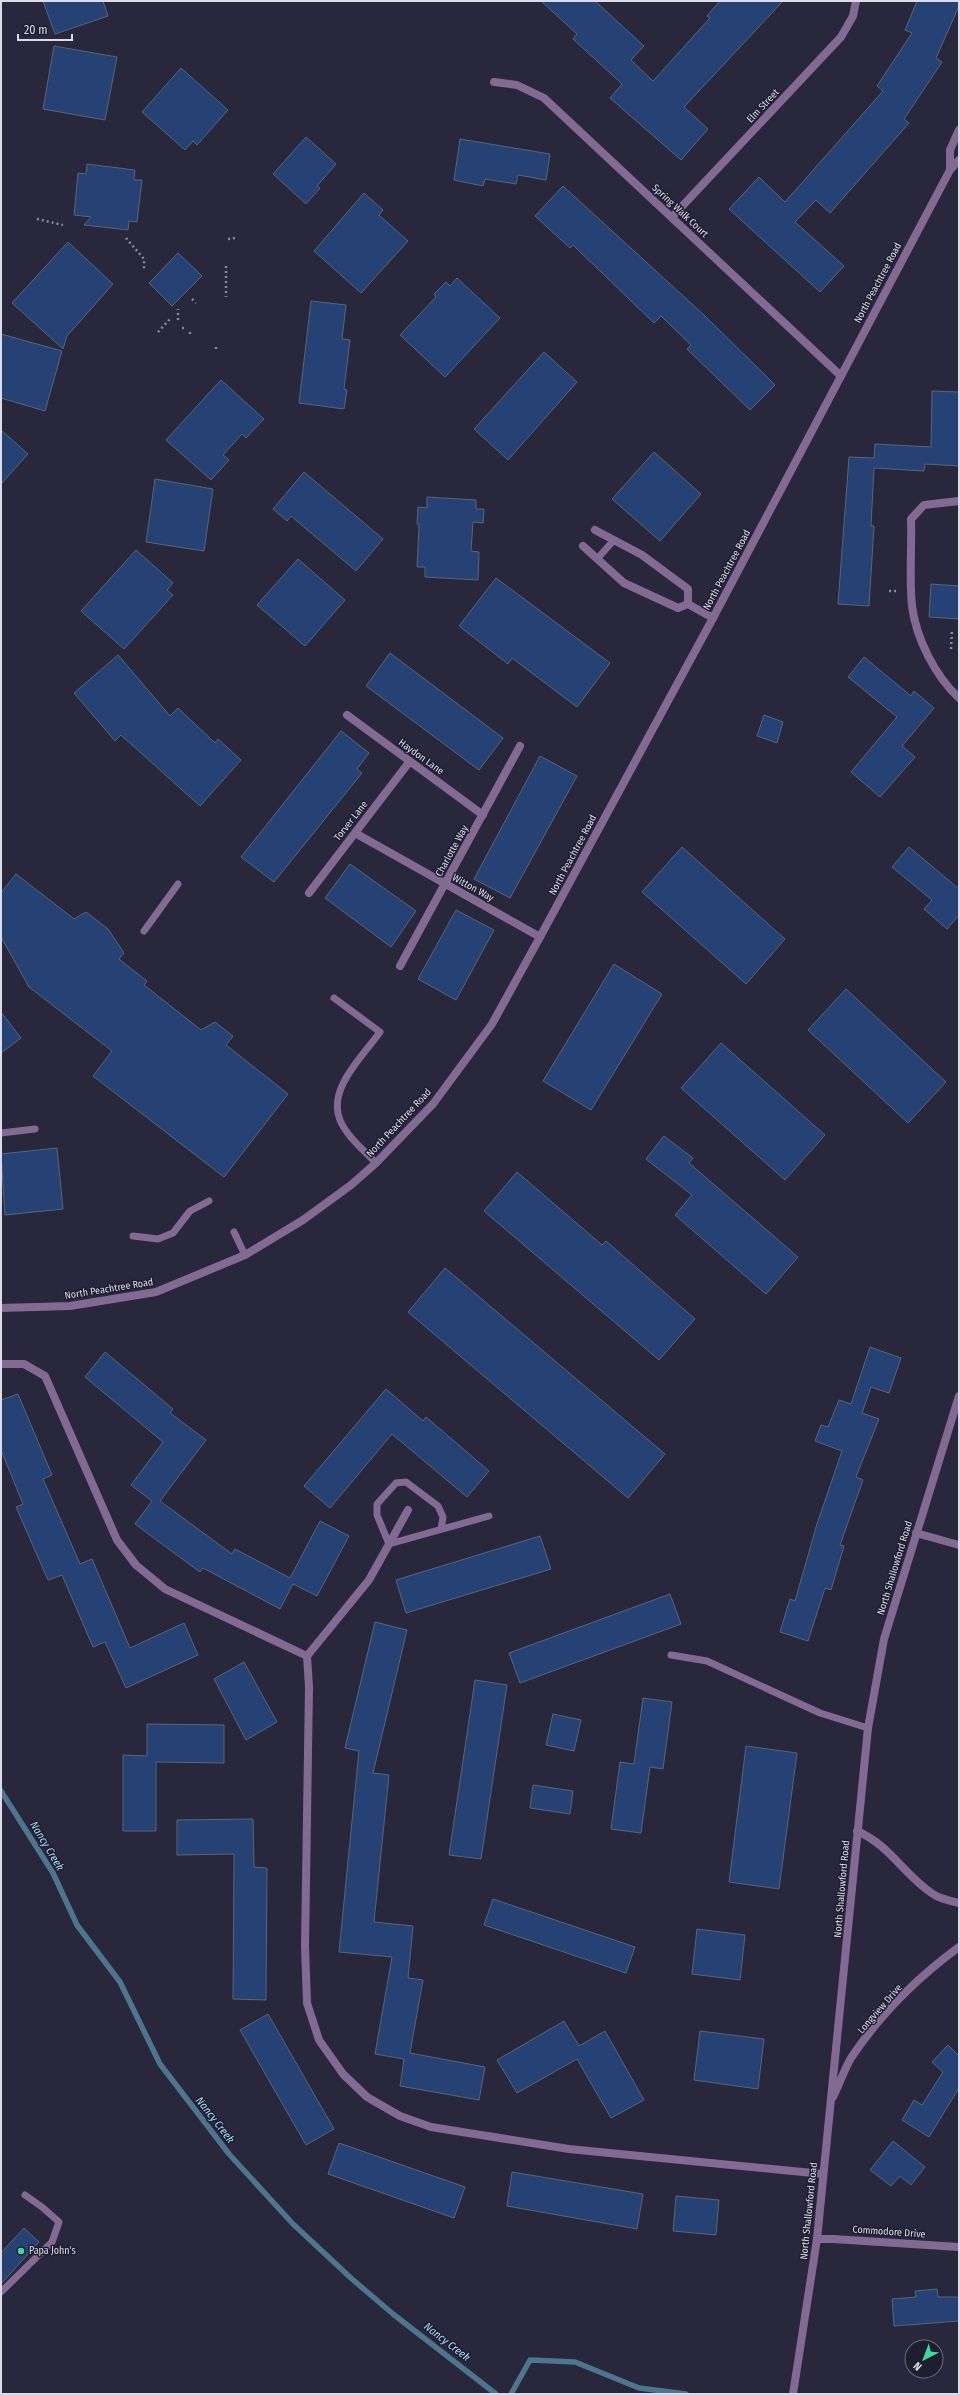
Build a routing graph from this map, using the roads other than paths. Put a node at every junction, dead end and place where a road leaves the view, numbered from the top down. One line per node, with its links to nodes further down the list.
1 (856, 1): 6 (street, Elm Street)
2 (494, 82): 6 (street, Spring Walk Court)
3 (959, 130): 5 (street, North Peachtree Road)
4 (959, 160): 5 (street, North Peachtree Road)
5 (950, 170): 7 (street, North Peachtree Road)
6 (672, 217): 7 (street, Spring Walk Court)
7 (841, 376): 14 (street, North Peachtree Road)
8 (959, 501): 15 (street)
9 (595, 530): 10 (street)
10 (614, 540): 12 (lane); 13 (street)
11 (583, 546): 12 (street)
12 (597, 559): 13 (street)
13 (688, 604): 14 (street)
14 (713, 618): 25 (street, North Peachtree Road)
15 (959, 698)
16 (347, 715): 18 (street, Haydon Lane)
17 (520, 746): 19 (street, Charlotte Way)
18 (410, 761): 19 (street, Haydon Lane); 20 (street, Torver Lane)
19 (483, 815): 22 (street, Charlotte Way)
20 (354, 833): 22 (street, Witton Way); 23 (street, Torver Lane)
21 (178, 884): 24 (lane)
22 (445, 884): 25 (street, Witton Way); 26 (street, Charlotte Way)
23 (309, 893)
24 (144, 931)
25 (540, 937): 30 (street, North Peachtree Road)
26 (400, 966)
27 (334, 998): 30 (lane)
28 (36, 1129): 29 (lane)
29 (1, 1132)
30 (376, 1163): 34 (street, North Peachtree Road)
31 (209, 1201): 33 (lane)
32 (234, 1232): 34 (lane)
33 (133, 1236)
34 (245, 1255): 35 (street, North Peachtree Road)
35 (1, 1308)
36 (1, 1364): 45 (street)
37 (959, 1396): 41 (street, North Shallowford Road)
38 (408, 1510): 42 (street)
39 (489, 1516): 40 (lane)
40 (441, 1529): 42 (lane); 42 (lane)
41 (916, 1533): 43 (street); 46 (street, North Shallowford Road)
42 (389, 1544): 45 (street)
43 (959, 1544)
44 (671, 1655): 46 (lane)
45 (306, 1656): 51 (street)
46 (868, 1728): 47 (street, North Shallowford Road)
47 (857, 1831): 48 (street); 50 (street, North Shallowford Road)
48 (959, 1903)
49 (959, 1947): 50 (street, Longview Drive)
50 (833, 2097): 51 (street, North Shallowford Road)
51 (823, 2174): 53 (street, North Shallowford Road)
52 (25, 2195): 55 (lane)
53 (818, 2240): 54 (street, Commodore Drive); 56 (street, North Shallowford Road)
54 (959, 2247)
55 (1, 2292)
56 (793, 2394)

